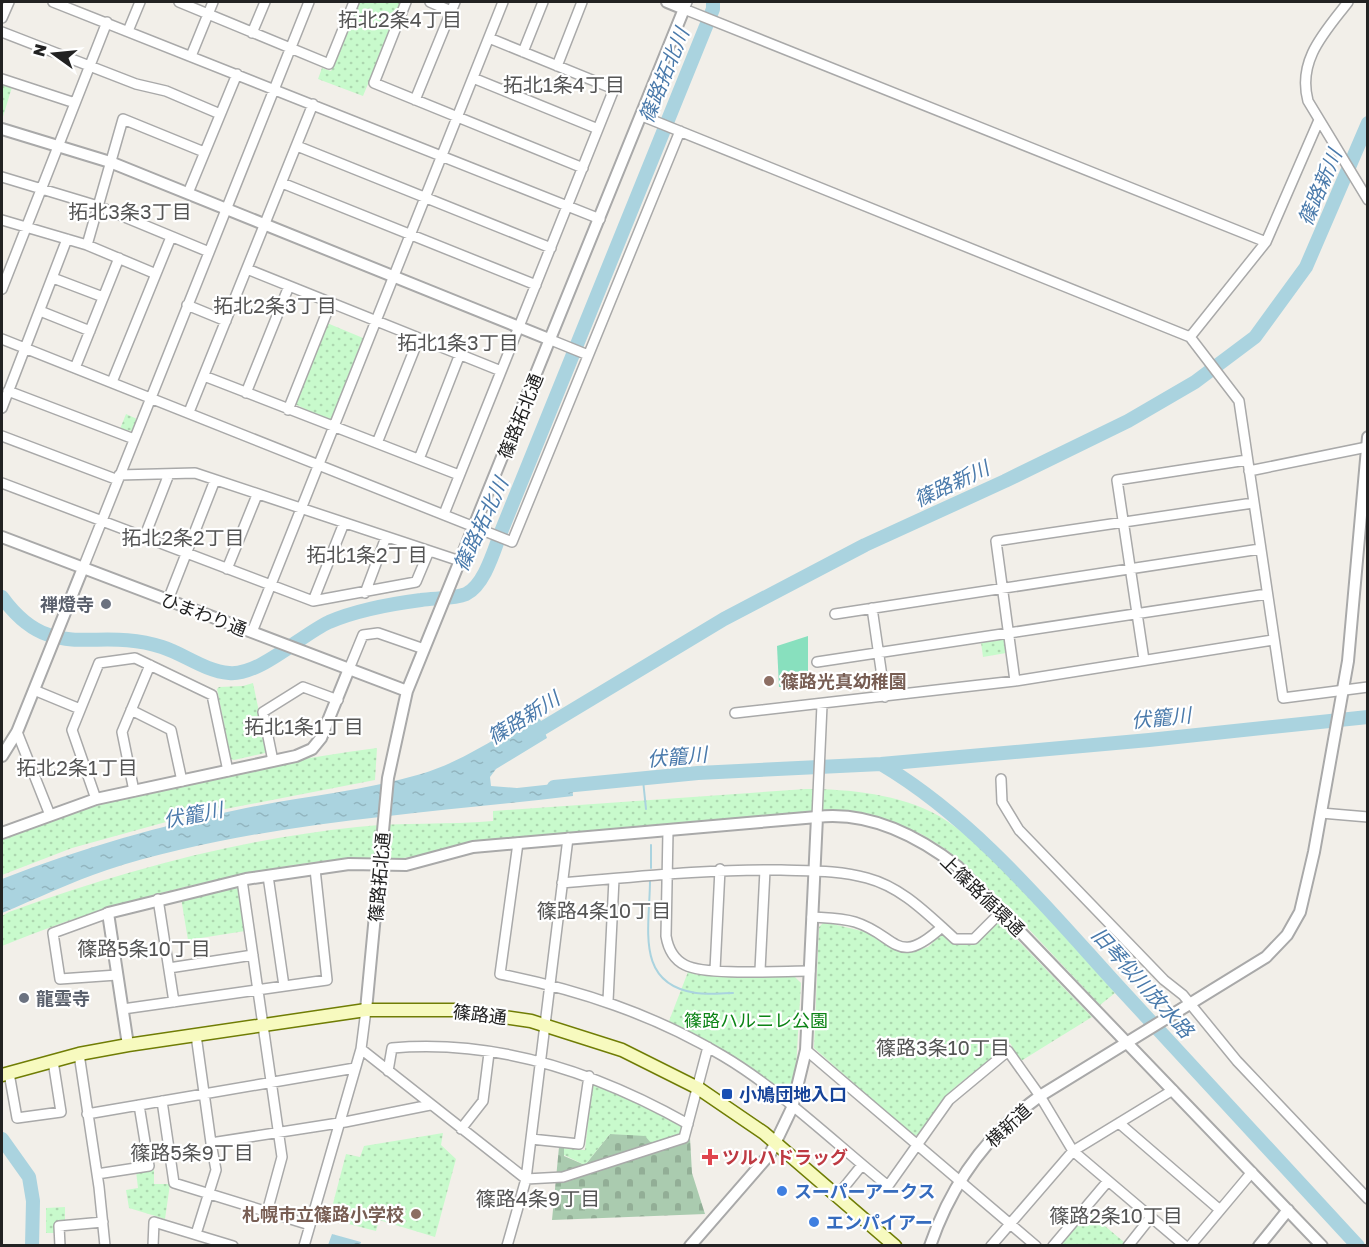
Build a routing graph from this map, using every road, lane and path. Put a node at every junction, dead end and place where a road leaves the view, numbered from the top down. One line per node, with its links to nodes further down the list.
1 (9, 2): 19 (street)
2 (52, 2): 20 (street)
3 (140, 2): 21 (street)
4 (179, 2): 18 (street)
5 (213, 2): 18 (street)
6 (265, 2): 23 (street)
7 (309, 2): 25 (street)
8 (354, 2): 25 (street)
9 (406, 2): 34 (street)
10 (430, 2): 17 (street)
11 (503, 2): 24 (street)
12 (543, 2): 26 (street)
13 (582, 2): 29 (street)
14 (667, 2): 16 (street)
15 (1348, 2): 40 (street)
16 (685, 5): 38 (street, 篠路拓北通); 66 (street)
17 (453, 6): 34 (street)
18 (208, 13): 23 (street); 27 (street)
19 (2, 18)
20 (106, 22): 21 (street); 28 (street)
21 (128, 31): 27 (street)
22 (2, 32): 28 (street)
23 (252, 33): 25 (street)
24 (489, 38): 26 (street); 31 (street)
25 (291, 49): 33 (street)
26 (523, 52): 29 (street)
27 (191, 56): 30 (street)
28 (89, 66): 35 (street); 37 (street)
29 (556, 66): 42 (street)
30 (237, 74): 33 (street); 37 (street)
31 (473, 78): 39 (street); 42 (street)
32 (2, 79): 35 (street)
33 (274, 89): 36 (street); 58 (street)
34 (415, 100): 39 (street)
35 (75, 103): 44 (street)
36 (313, 104): 45 (street); 47 (street)
37 (220, 114): 46 (street)
38 (642, 116): 43 (street); 59 (street, 篠路拓北通)
39 (457, 118): 47 (street); 49 (street)
40 (1322, 124): 55 (street); 66 (street)
41 (2, 129): 44 (street)
42 (598, 129): 49 (street)
43 (677, 130): 86 (street); 92 (street)
44 (57, 146): 48 (street); 52 (street)
45 (297, 146): 51 (street); 54 (street)
46 (204, 152): 48 (street); 53 (street)
47 (442, 156): 54 (street); 57 (street)
48 (110, 162): 53 (street); 56 (street)
49 (582, 168): 57 (street)
50 (2, 177): 52 (street)
51 (282, 183): 61 (street); 63 (street)
52 (40, 189): 56 (street); 62 (street)
53 (188, 193): 58 (street)
54 (425, 197): 63 (street); 68 (street)
55 (1368, 200)
56 (98, 206): 64 (street); 67 (street)
57 (568, 207): 59 (street); 68 (street)
58 (226, 209): 61 (street); 69 (street)
59 (600, 219): 89 (street, 篠路拓北通)
60 (2, 220): 62 (street)
61 (265, 224): 71 (street); 73 (street)
62 (25, 227): 65 (street); 77 (street)
63 (411, 233): 73 (street); 75 (street)
64 (171, 237): 69 (street); 72 (street)
65 (67, 239): 67 (street); 74 (street)
66 (1266, 242): 86 (street)
67 (87, 245): 70 (street)
68 (551, 248): 75 (street)
69 (209, 252): 80 (street)
70 (119, 258): 72 (street); 78 (street)
71 (247, 269): 76 (street); 83 (street)
72 (156, 273): 96 (street)
73 (394, 275): 82 (street); 84 (street)
74 (53, 278): 78 (street); 81 (street)
75 (536, 285): 84 (street)
76 (289, 286): 79 (street); 98 (street)
77 (2, 289)
78 (104, 297): 85 (street)
79 (331, 302): 82 (street); 101 (street)
80 (188, 305): 83 (street); 99 (street)
81 (40, 311): 85 (street); 90 (street)
82 (376, 320): 87 (street); 103 (street)
83 (226, 321): 95 (street)
84 (519, 327): 89 (street); 94 (street)
85 (90, 331): 93 (street)
86 (1190, 336): 109 (street)
87 (419, 338): 91 (street); 107 (street)
88 (2, 339): 90 (street)
89 (551, 340): 92 (street); 124 (street, 篠路拓北通)
90 (25, 348): 93 (street); 97 (street)
91 (460, 354): 94 (street); 108 (street)
92 (586, 355): 124 (street)
93 (75, 368): 96 (street)
94 (501, 371): 113 (street)
95 (204, 376): 98 (street); 102 (street)
96 (112, 382): 99 (street)
97 (8, 391): 100 (street); 105 (street)
98 (246, 393): 101 (street)
99 (151, 397): 102 (street); 105 (street)
100 (2, 408)
101 (288, 410): 103 (street)
102 (189, 412): 110 (street)
103 (333, 427): 107 (street); 110 (street)
104 (2, 436): 114 (street)
105 (134, 439): 114 (street)
106 (1367, 442): 111 (street); 157 (street, 横新道)
107 (377, 443): 108 (street)
108 (419, 459): 113 (street)
109 (1247, 460): 111 (street); 123 (street)
110 (318, 464): 119 (street); 120 (street)
111 (1249, 471): 118 (street)
112 (168, 474): 114 (street); 115 (street); 127 (street)
113 (459, 475): 120 (street)
114 (119, 477): 121 (street)
115 (215, 480): 117 (street); 130 (street)
116 (2, 483): 121 (street)
117 (257, 495): 119 (street); 133 (street)
118 (1253, 502): 123 (street); 128 (street)
119 (300, 509): 122 (street); 135 (street)
120 (444, 514): 124 (street)
121 (102, 521): 127 (street); 132 (street)
122 (344, 523): 126 (street); 140 (street)
123 (1123, 523): 134 (street); 136 (street)
124 (475, 527): 131 (street, 篠路拓北通)
125 (2, 537): 132 (street, ひまわり通)
126 (386, 537): 129 (street); 137 (street)
127 (144, 538): 130 (street)
128 (1260, 549): 134 (street); 138 (street)
129 (429, 551): 131 (street); 137 (street)
130 (186, 554): 133 (street); 139 (street)
131 (460, 561): 147 (street, 篠路拓北通)
132 (83, 568): 139 (street, ひまわり通); 155 (street)
133 (227, 569): 135 (street)
134 (1131, 569): 136 (street); 143 (street)
135 (270, 585): 140 (street); 144 (street)
136 (1002, 590): 141 (street); 145 (street)
137 (365, 593): 140 (street)
138 (1267, 594): 143 (street); 146 (street)
139 (168, 600): 144 (street, ひまわり通)
140 (313, 601)
141 (872, 608): 142 (street); 148 (street)
142 (835, 614)
143 (1137, 615): 145 (street); 149 (street)
144 (252, 632): 152 (street, ひまわり通)
145 (1009, 633): 148 (street); 153 (street)
146 (1273, 640): 149 (street); 157 (street)
147 (424, 649): 152 (street); 156 (street, 篠路拓北通)
148 (879, 652): 150 (street); 158 (street)
149 (1144, 660): 153 (street)
150 (817, 662)
151 (150, 665): 161 (street); 162 (street); 167 (street)
152 (350, 669): 156 (street, ひまわり通); 159 (street)
153 (1015, 681): 158 (street)
154 (1368, 687): 157 (street)
155 (34, 690): 161 (street); 164 (street)
156 (407, 691): 180 (street, 篠路拓北通)
157 (1343, 693): 172 (street, 横新道)
158 (885, 697): 160 (street)
159 (338, 700): 166 (street); 166 (street)
160 (822, 705): 163 (street); 174 (street)
161 (80, 709): 171 (street)
162 (131, 710): 169 (street); 170 (street)
163 (735, 713)
164 (17, 732): 165 (street); 173 (street)
165 (2, 756)
166 (273, 761): 167 (street)
167 (228, 771): 169 (street)
168 (1001, 779): 206 (street)
169 (182, 781): 170 (street)
170 (134, 791): 171 (street)
171 (96, 799): 173 (street)
172 (1321, 813): 175 (street); 206 (street, 横新道)
173 (50, 815): 176 (street)
174 (817, 817): 177 (street, 上篠路循環通); 184 (street); 191 (street, 上篠路循環通)
175 (1368, 817)
176 (2, 830)
177 (668, 831): 178 (street, 上篠路循環通); 185 (street)
178 (568, 838): 179 (street, 上篠路循環通); 189 (street)
179 (518, 843): 180 (street, 上篠路循環通); 201 (street)
180 (381, 864): 181 (street, 上篠路循環通); 208 (street, 篠路拓北通)
181 (315, 869): 186 (street, 上篠路循環通); 202 (street)
182 (720, 869): 183 (street); 185 (street); 197 (street)
183 (765, 870): 184 (street); 198 (street)
184 (814, 871): 193 (street); 194 (street)
185 (668, 874): 187 (street); 197 (street)
186 (268, 876): 188 (street, 上篠路循環通); 202 (street)
187 (614, 879): 189 (street); 204 (street)
188 (242, 880): 190 (street, 上篠路循環通); 195 (street)
189 (562, 883): 201 (street)
190 (158, 899): 192 (street, 上篠路循環通); 196 (street)
191 (1001, 912): 194 (street); 212 (street, 上篠路循環通)
192 (108, 913): 200 (street); 200 (street)
193 (812, 917): 194 (street); 199 (street)
194 (942, 927)
195 (252, 955): 196 (street); 203 (street)
196 (169, 968): 205 (street)
197 (715, 970): 198 (street)
198 (760, 970): 199 (street)
199 (810, 971): 216 (street)
200 (117, 975): 207 (street)
201 (549, 984): 204 (street); 209 (street)
202 (284, 987): 203 (street)
203 (258, 990): 205 (street); 210 (street)
204 (608, 1001): 214 (street)
205 (174, 1002): 207 (street)
206 (1185, 1007): 212 (street, 横新道); 253 (street)
207 (123, 1009): 213 (street)
208 (366, 1010): 209 (main road, 篠路通); 210 (main road, 篠路通); 215 (street)
209 (544, 1024): 220 (street); 226 (main road, 篠路通)
210 (263, 1025): 211 (main road, 篠路通); 225 (street)
211 (196, 1035): 213 (main road, 篠路通); 228 (street)
212 (1127, 1042): 227 (street, 上篠路循環通); 229 (street, 横新道)
213 (128, 1045): 218 (main road, 篠路通)
214 (708, 1047): 226 (street); 233 (street)
215 (361, 1049): 221 (street); 222 (street)
216 (806, 1050): 233 (street); 243 (street)
217 (489, 1053): 220 (street); 222 (street); 238 (street)
218 (79, 1054): 219 (main road, 篠路通); 234 (street)
219 (53, 1061): 223 (main road, 篠路通); 223 (street)
220 (540, 1061): 224 (street); 240 (street)
221 (356, 1068): 225 (street); 235 (street)
222 (388, 1071): 232 (street)
223 (5, 1074)
224 (589, 1076): 237 (street); 240 (street)
225 (271, 1082): 228 (street); 239 (street)
226 (698, 1088): 237 (street); 242 (main road, 篠路通)
227 (1173, 1090): 236 (street); 246 (street, 上篠路循環通)
228 (204, 1093): 230 (street); 241 (street)
229 (1040, 1096): 243 (street); 244 (street); 249 (street, 横新道)
230 (162, 1101): 231 (street); 251 (street)
231 (139, 1105): 234 (street); 247 (street)
232 (430, 1105): 235 (street); 238 (street)
233 (792, 1108): 242 (street); 245 (street)
234 (87, 1114): 247 (street)
235 (340, 1122): 239 (street); 260 (street)
236 (1119, 1123): 244 (street); 254 (street)
237 (688, 1124): 248 (street)
238 (462, 1130): 248 (street)
239 (279, 1132): 241 (street); 256 (street)
240 (531, 1139): 248 (street)
241 (211, 1143): 251 (street)
242 (776, 1144): 252 (main road, 篠路通); 262 (street)
243 (917, 1144): 245 (street); 249 (street)
244 (1073, 1151): 250 (street); 259 (street)
245 (862, 1164): 252 (street)
246 (1252, 1172): 254 (street); 255 (street, 上篠路循環通)
247 (97, 1174): 258 (street)
248 (526, 1179): 268 (street)
249 (960, 1180): 259 (street); 270 (street, 横新道)
250 (1108, 1181): 257 (street); 273 (street)
251 (208, 1194): 256 (street); 261 (street)
252 (837, 1197): 269 (main road, 篠路通)
253 (1368, 1199)
254 (1220, 1210): 276 (street)
255 (1288, 1210): 277 (street); 278 (street, 上篠路循環通)
256 (267, 1212): 260 (street)
257 (1151, 1217): 274 (street); 275 (street)
258 (103, 1222): 263 (street); 264 (street)
259 (1010, 1223): 271 (street); 272 (street)
260 (310, 1225): 267 (street)
261 (196, 1234): 265 (street); 266 (street)
262 (695, 1244)
263 (60, 1245)
264 (105, 1245)
265 (153, 1245)
266 (233, 1245)
267 (304, 1245)
268 (507, 1245)
269 (895, 1245)
270 (930, 1245)
271 (991, 1245)
272 (1036, 1245)
273 (1053, 1245)
274 (1128, 1245)
275 (1185, 1245)
276 (1190, 1245)
277 (1259, 1245)
278 (1323, 1245)

